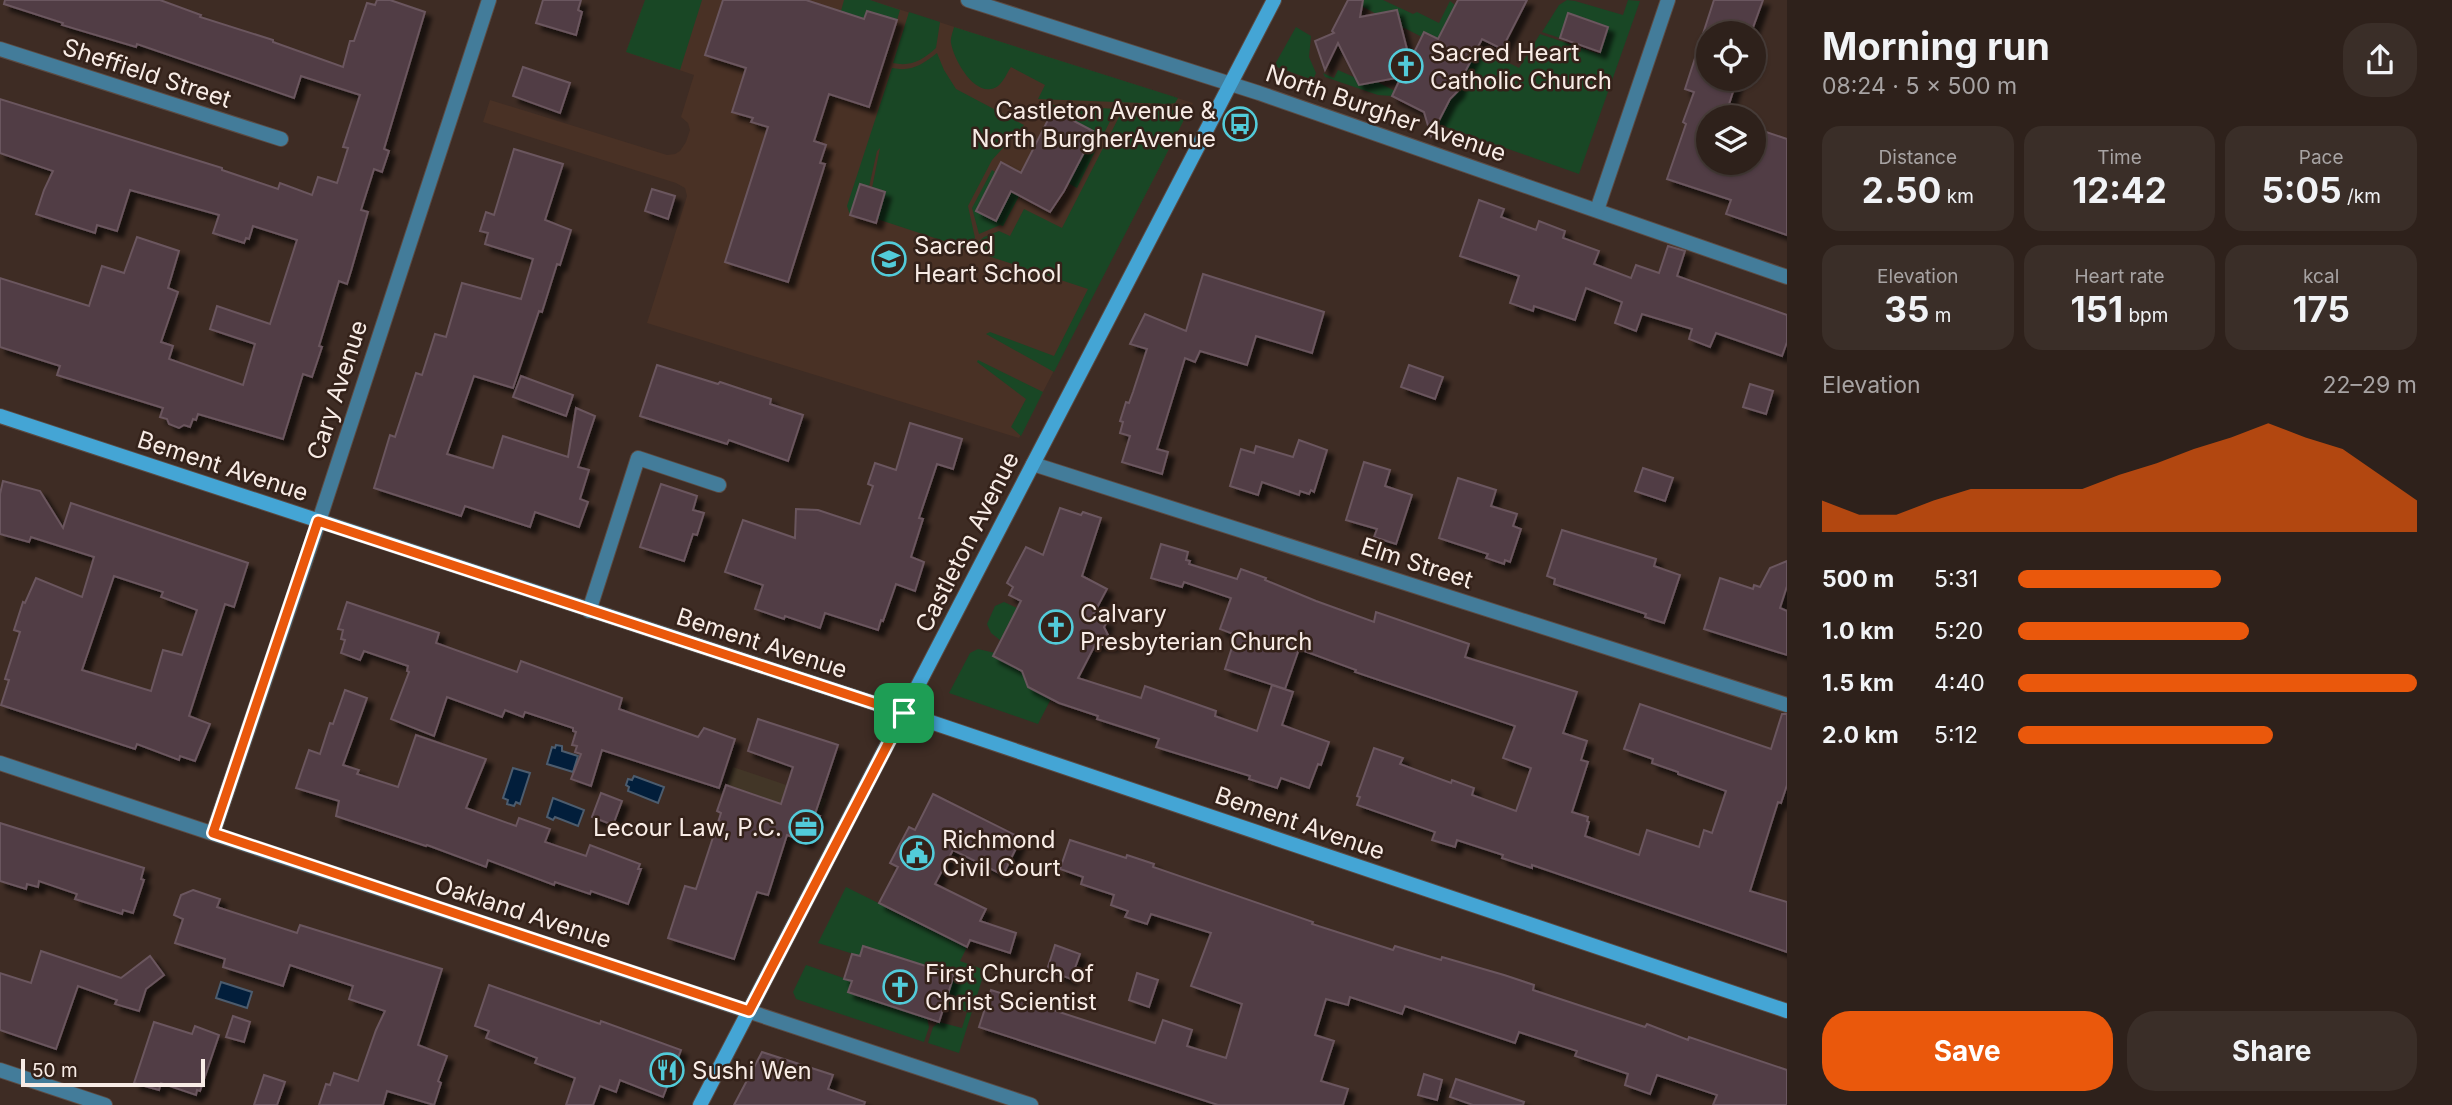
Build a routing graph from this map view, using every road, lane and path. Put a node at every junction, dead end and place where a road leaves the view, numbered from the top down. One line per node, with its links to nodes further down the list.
1 (489, 0): 13 (street, Cary Avenue)
2 (968, 0): 6 (street, North Burgher Avenue)
3 (1274, 0): 6 (street, Castleton Avenue)
4 (1668, 0): 8 (street)
5 (0, 49): 7 (street, Sheffield Street)
6 (1231, 84): 8 (street, North Burgher Avenue); 11 (street, Castleton Avenue)
7 (281, 139)
8 (1597, 210): 9 (street, North Burgher Avenue)
9 (1787, 277)
10 (0, 416): 13 (street, Bement Avenue)
11 (1033, 464): 15 (street, Elm Street); 16 (street, Castleton Avenue)
12 (719, 485): 14 (street)
13 (318, 521): 14 (street, Bement Avenue); 18 (street, Cary Avenue)
14 (589, 611): 16 (street, Bement Avenue)
15 (1787, 705)
16 (904, 713): 19 (street, Castleton Avenue); 20 (street, Bement Avenue)
17 (0, 763): 18 (street, Oakland Avenue)
18 (213, 833): 19 (street, Oakland Avenue)
19 (749, 1011): 23 (street, Castleton Avenue); 24 (street, Oakland Avenue)
20 (1787, 1011)
21 (0, 1070): 22 (street)
22 (105, 1105)
23 (700, 1105)
24 (1031, 1105)

